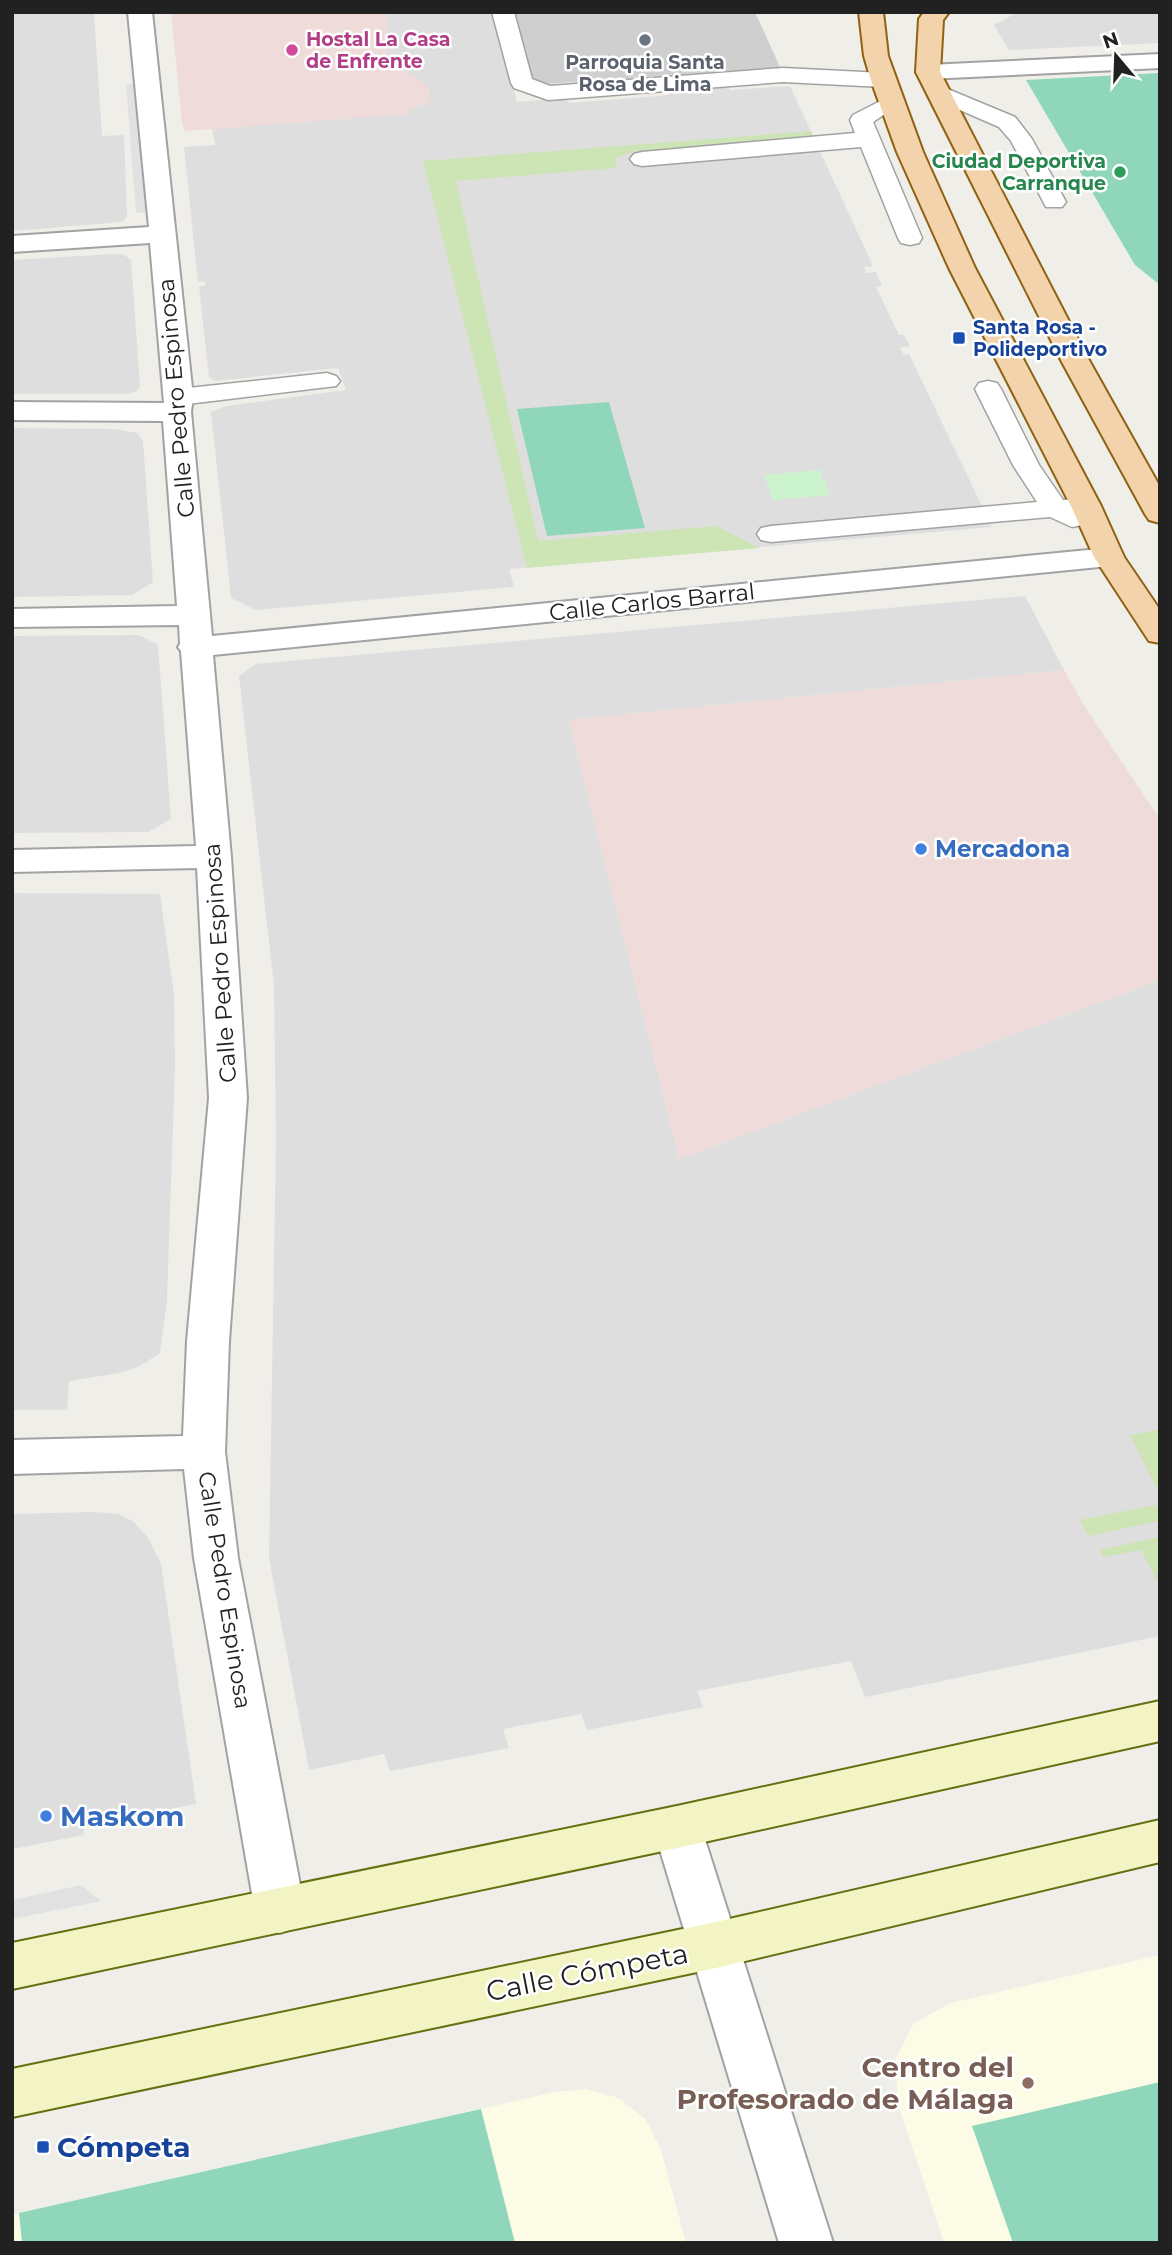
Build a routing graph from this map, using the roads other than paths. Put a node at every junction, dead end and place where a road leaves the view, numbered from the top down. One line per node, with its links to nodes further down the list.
1 (140, 12): 11 (street, Calle Pedro Espinosa)
2 (503, 12): 7 (lane)
3 (871, 12): 7 (main road)
4 (937, 12): 6 (main road)
5 (1160, 61): 6 (street)
6 (933, 82): 10 (lane); 20 (main road)
7 (888, 91): 8 (lane); 18 (main road)
8 (868, 139): 9 (lane); 12 (lane)
9 (642, 159)
10 (1054, 202)
11 (161, 234): 13 (street); 16 (street, Calle Pedro Espinosa)
12 (911, 238)
13 (12, 244)
14 (327, 382): 16 (lane)
15 (988, 389): 19 (lane)
16 (178, 404): 17 (street); 24 (street, Calle Pedro Espinosa)
17 (12, 411)
18 (1086, 506): 19 (lane); 22 (main road)
19 (1055, 509): 21 (lane); 22 (lane)
20 (1160, 514)
21 (771, 534)
22 (1106, 547): 24 (street, Calle Carlos Barral); 25 (main road)
23 (12, 618): 24 (street, Calle Carlos Barral)
24 (194, 631): 26 (street, Calle Pedro Espinosa)
25 (1160, 634)
26 (214, 857): 27 (street); 28 (street, Calle Pedro Espinosa)
27 (12, 861)
28 (204, 1452): 29 (street); 33 (street, Calle Pedro Espinosa)
29 (12, 1457)
30 (1160, 1721): 31 (main road)
31 (677, 1827): 33 (main road); 34 (street)
32 (1160, 1841): 34 (main road, Calle Cómpeta)
33 (280, 1911): 35 (main road)
34 (716, 1945): 36 (main road, Calle Cómpeta); 37 (street)
35 (12, 1966)
36 (12, 2093)
37 (806, 2243)

